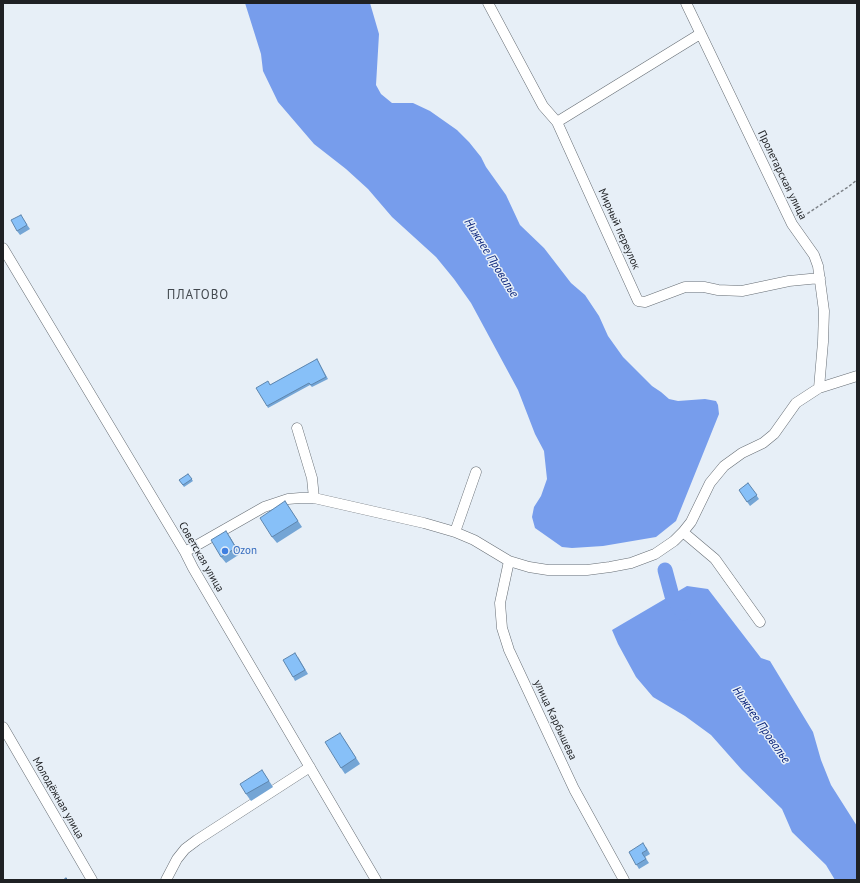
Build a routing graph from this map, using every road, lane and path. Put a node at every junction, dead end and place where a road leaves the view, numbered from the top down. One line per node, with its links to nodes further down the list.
1 (488, 3): 4 (street, Мирный переулок)
2 (686, 3): 3 (street, Пролетарская улица)
3 (700, 34): 4 (street); 6 (street, Пролетарская улица)
4 (558, 122): 8 (street, Мирный переулок)
5 (857, 180): 6 (path)
6 (792, 224): 8 (street, Пролетарская улица)
7 (3, 248): 16 (street, Советская улица)
8 (820, 278): 10 (street, Пролетарская улица)
9 (857, 376): 10 (street)
10 (819, 388): 15 (street)
11 (297, 428): 13 (street)
12 (476, 472): 14 (street)
13 (314, 498): 14 (street); 16 (street)
14 (455, 532): 17 (street)
15 (684, 532): 17 (street); 18 (street)
16 (185, 552): 20 (street, Советская улица)
17 (509, 561): 24 (street, улица Карбышева)
18 (760, 622)
19 (3, 727): 21 (street, Молодёжная улица)
20 (310, 767): 22 (street); 23 (street, Советская улица)
21 (92, 880)
22 (166, 880)
23 (376, 880)
24 (624, 880)

